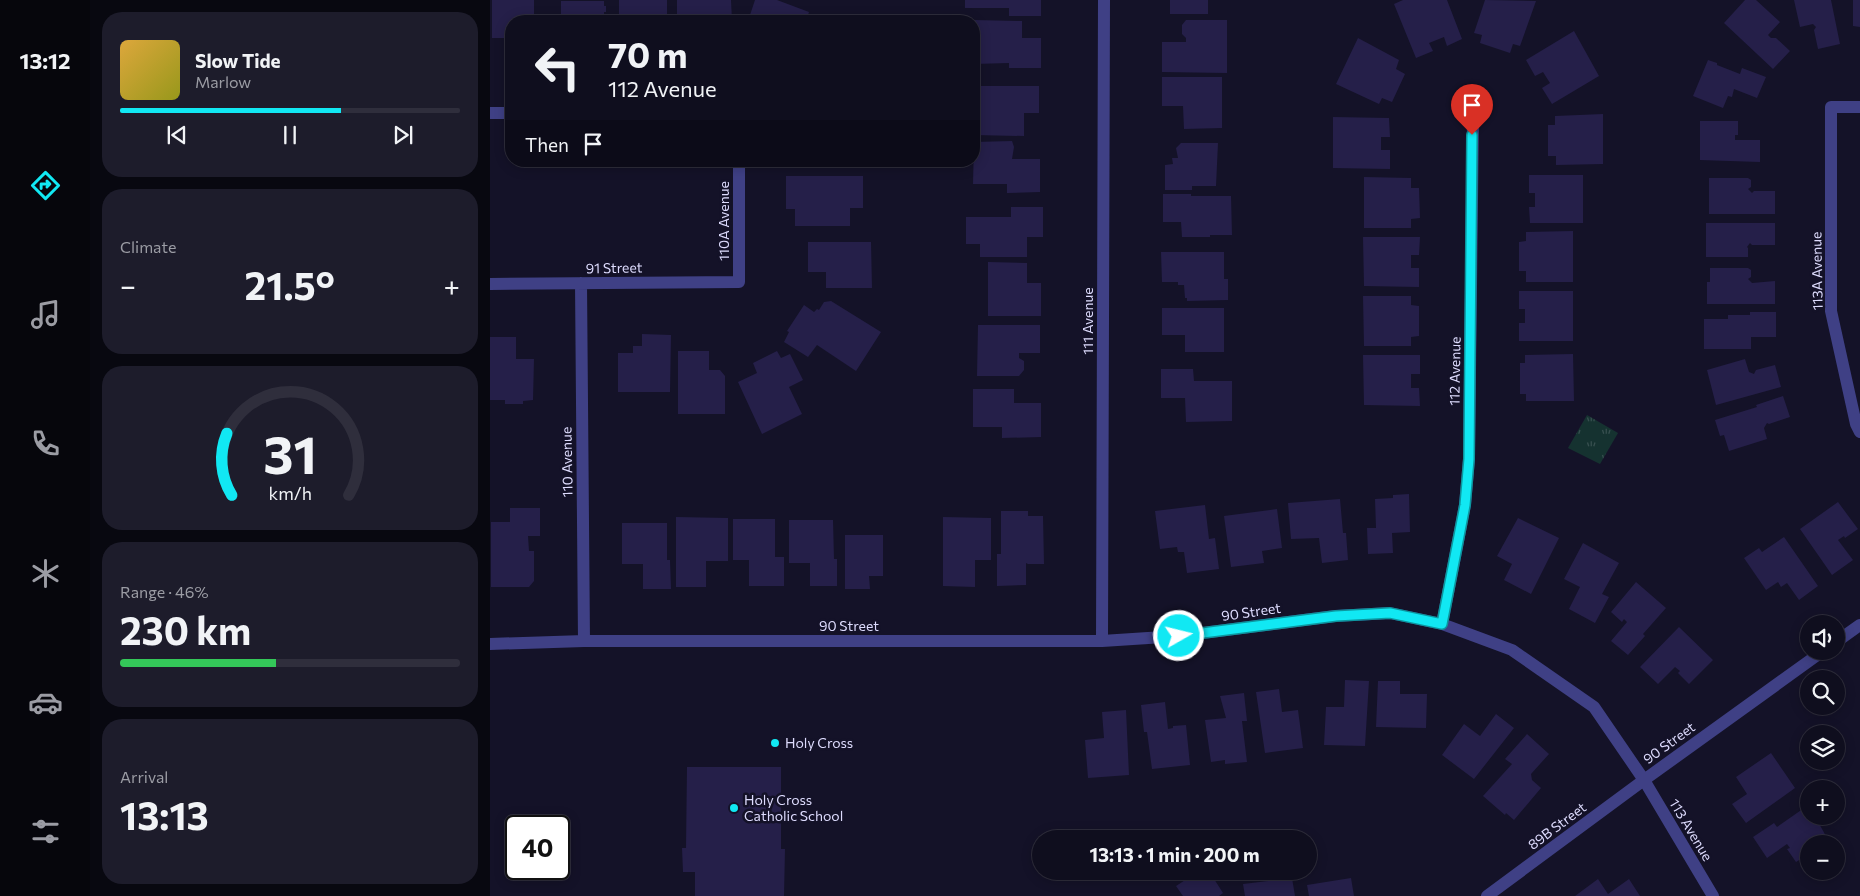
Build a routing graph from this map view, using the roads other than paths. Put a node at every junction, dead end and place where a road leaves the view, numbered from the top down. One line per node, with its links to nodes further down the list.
1 (1104, 0): 15 (street, 111 Avenue)
2 (1860, 107): 10 (street, 113A Avenue)
3 (490, 113): 4 (street)
4 (505, 113)
5 (1473, 116): 11 (street, 112 Avenue)
6 (739, 167): 7 (street, 110A Avenue)
7 (739, 282): 8 (street, 91 Street)
8 (581, 283): 9 (street, 91 Street); 14 (street, 110 Avenue)
9 (490, 284)
10 (1860, 432)
11 (1442, 624): 15 (street, 90 Street); 18 (street, 90 Street)
12 (1860, 625): 13 (street)
13 (1845, 636)
14 (584, 641): 15 (street, 90 Street); 16 (street, 90 Street)
15 (1102, 641)
16 (490, 644)
17 (1811, 660): 18 (street, 90 Street)
18 (1644, 780): 19 (street, 89B Street); 20 (street, 113 Avenue)
19 (1487, 896)
20 (1713, 896)

